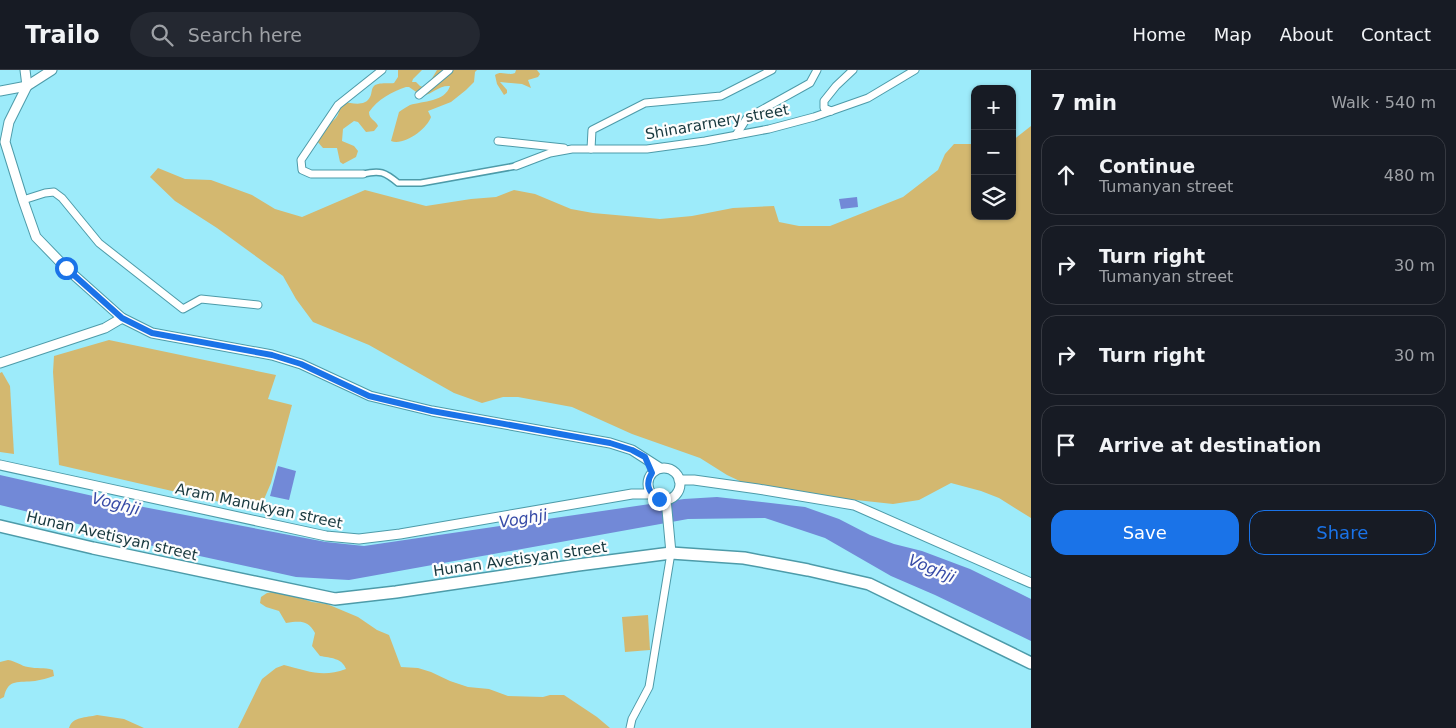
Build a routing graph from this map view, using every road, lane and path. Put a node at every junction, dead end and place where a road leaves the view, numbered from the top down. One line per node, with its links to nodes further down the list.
1 (52, 70): 9 (street)
2 (382, 70): 18 (street)
3 (449, 70): 11 (street)
4 (772, 70): 15 (street)
5 (817, 70): 13 (street)
6 (853, 70): 12 (street)
7 (915, 70): 12 (street, Shinararnery street)
8 (25, 72): 9 (street)
9 (26, 86): 10 (street); 19 (street)
10 (0, 91)
11 (419, 95)
12 (831, 111): 13 (street, Shinararnery street)
13 (736, 135): 15 (street, Shinararnery street)
14 (498, 141): 16 (street)
15 (591, 149): 16 (street, Shinararnery street)
16 (572, 150): 17 (street, Shinararnery street)
17 (516, 166): 18 (street)
18 (363, 174)
19 (23, 200): 20 (street); 21 (street)
20 (258, 305)
21 (122, 318): 22 (street); 23 (street)
22 (0, 363)
23 (645, 457): 25 (street); 26 (street)
24 (0, 465): 31 (street, Aram Manukyan street)
25 (660, 468): 26 (street); 27 (street)
26 (652, 473): 29 (street)
27 (679, 480): 28 (street); 30 (street)
28 (694, 480): 30 (street); 36 (street)
29 (647, 484): 31 (street, Aram Manukyan street); 32 (street)
30 (678, 491): 33 (street)
31 (632, 494): 32 (street, Aram Manukyan street)
32 (652, 494): 33 (street)
33 (666, 500): 35 (street)
34 (0, 526): 35 (highway, Hunan Avetisyan street)
35 (671, 548): 37 (highway, Hunan Avetisyan street); 38 (street)
36 (1031, 583)
37 (1031, 663)
38 (630, 728)

